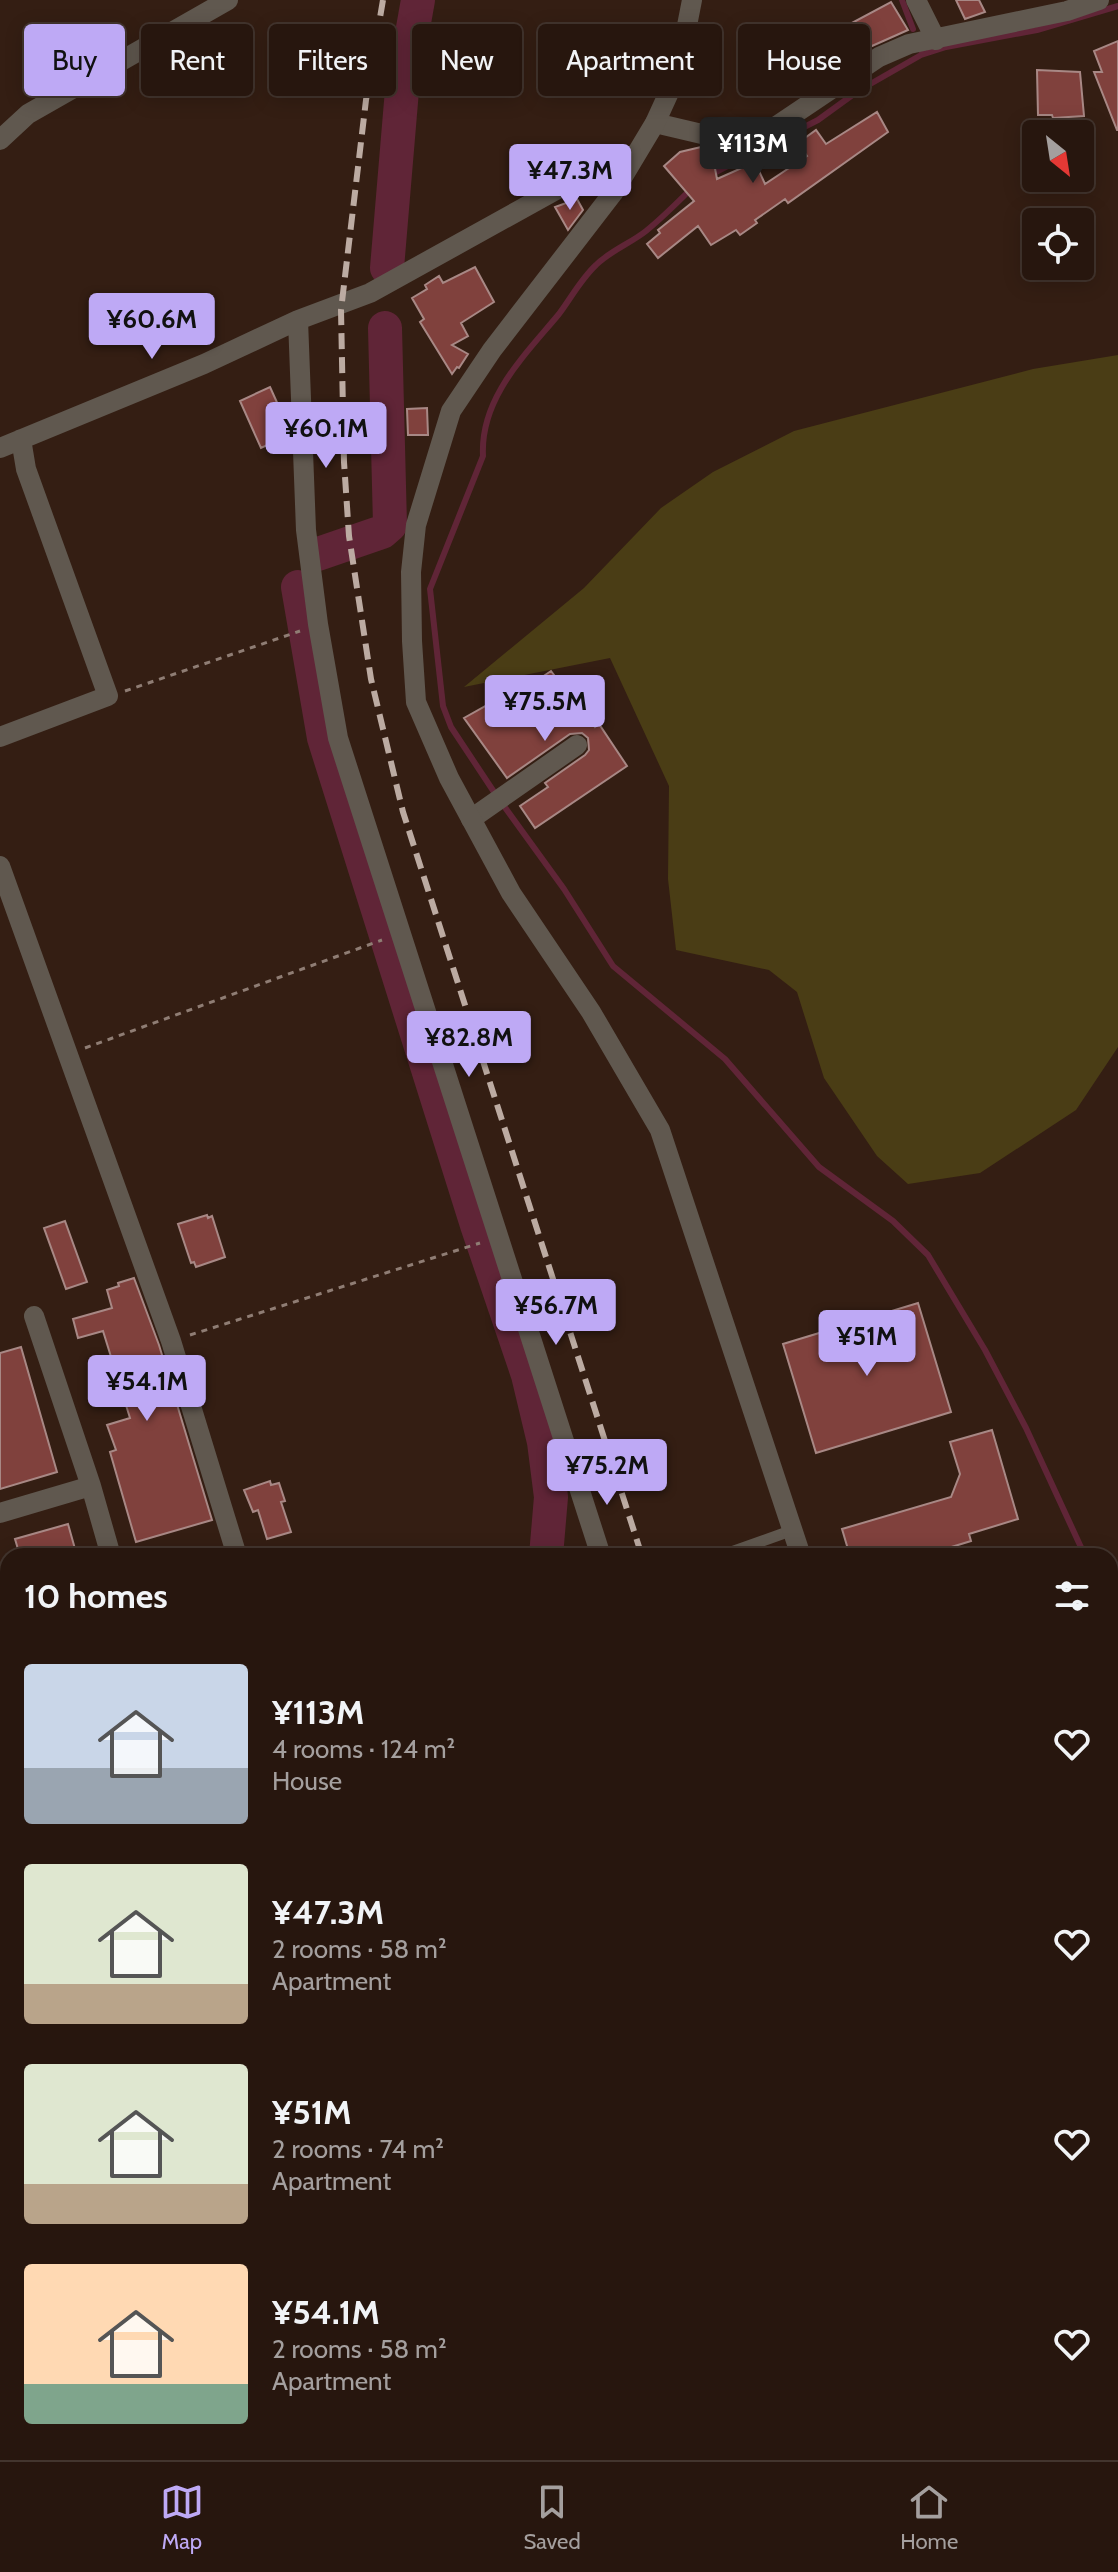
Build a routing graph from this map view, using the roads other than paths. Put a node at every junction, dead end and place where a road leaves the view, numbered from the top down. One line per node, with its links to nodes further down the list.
1 (228, 0): 7 (street)
2 (692, 0): 6 (street)
3 (916, 0): 5 (street)
4 (1099, 0): 5 (street)
5 (936, 40): 6 (street)
6 (655, 123): 8 (street)
7 (0, 140)
8 (634, 157): 9 (street); 14 (street)
9 (298, 320): 10 (street); 23 (street)
10 (21, 439): 11 (street); 12 (street)
11 (0, 448)
12 (0, 737)
13 (577, 745): 14 (street)
14 (471, 819): 20 (street)
15 (0, 866): 16 (street)
16 (4, 892): 22 (street)
17 (34, 1316): 18 (street)
18 (91, 1486): 19 (street); 21 (street)
19 (0, 1513)
20 (793, 1530): 24 (lane); 25 (street)
21 (109, 1548)
22 (235, 1548)
23 (598, 1548)
24 (742, 1548)
25 (799, 1548)

